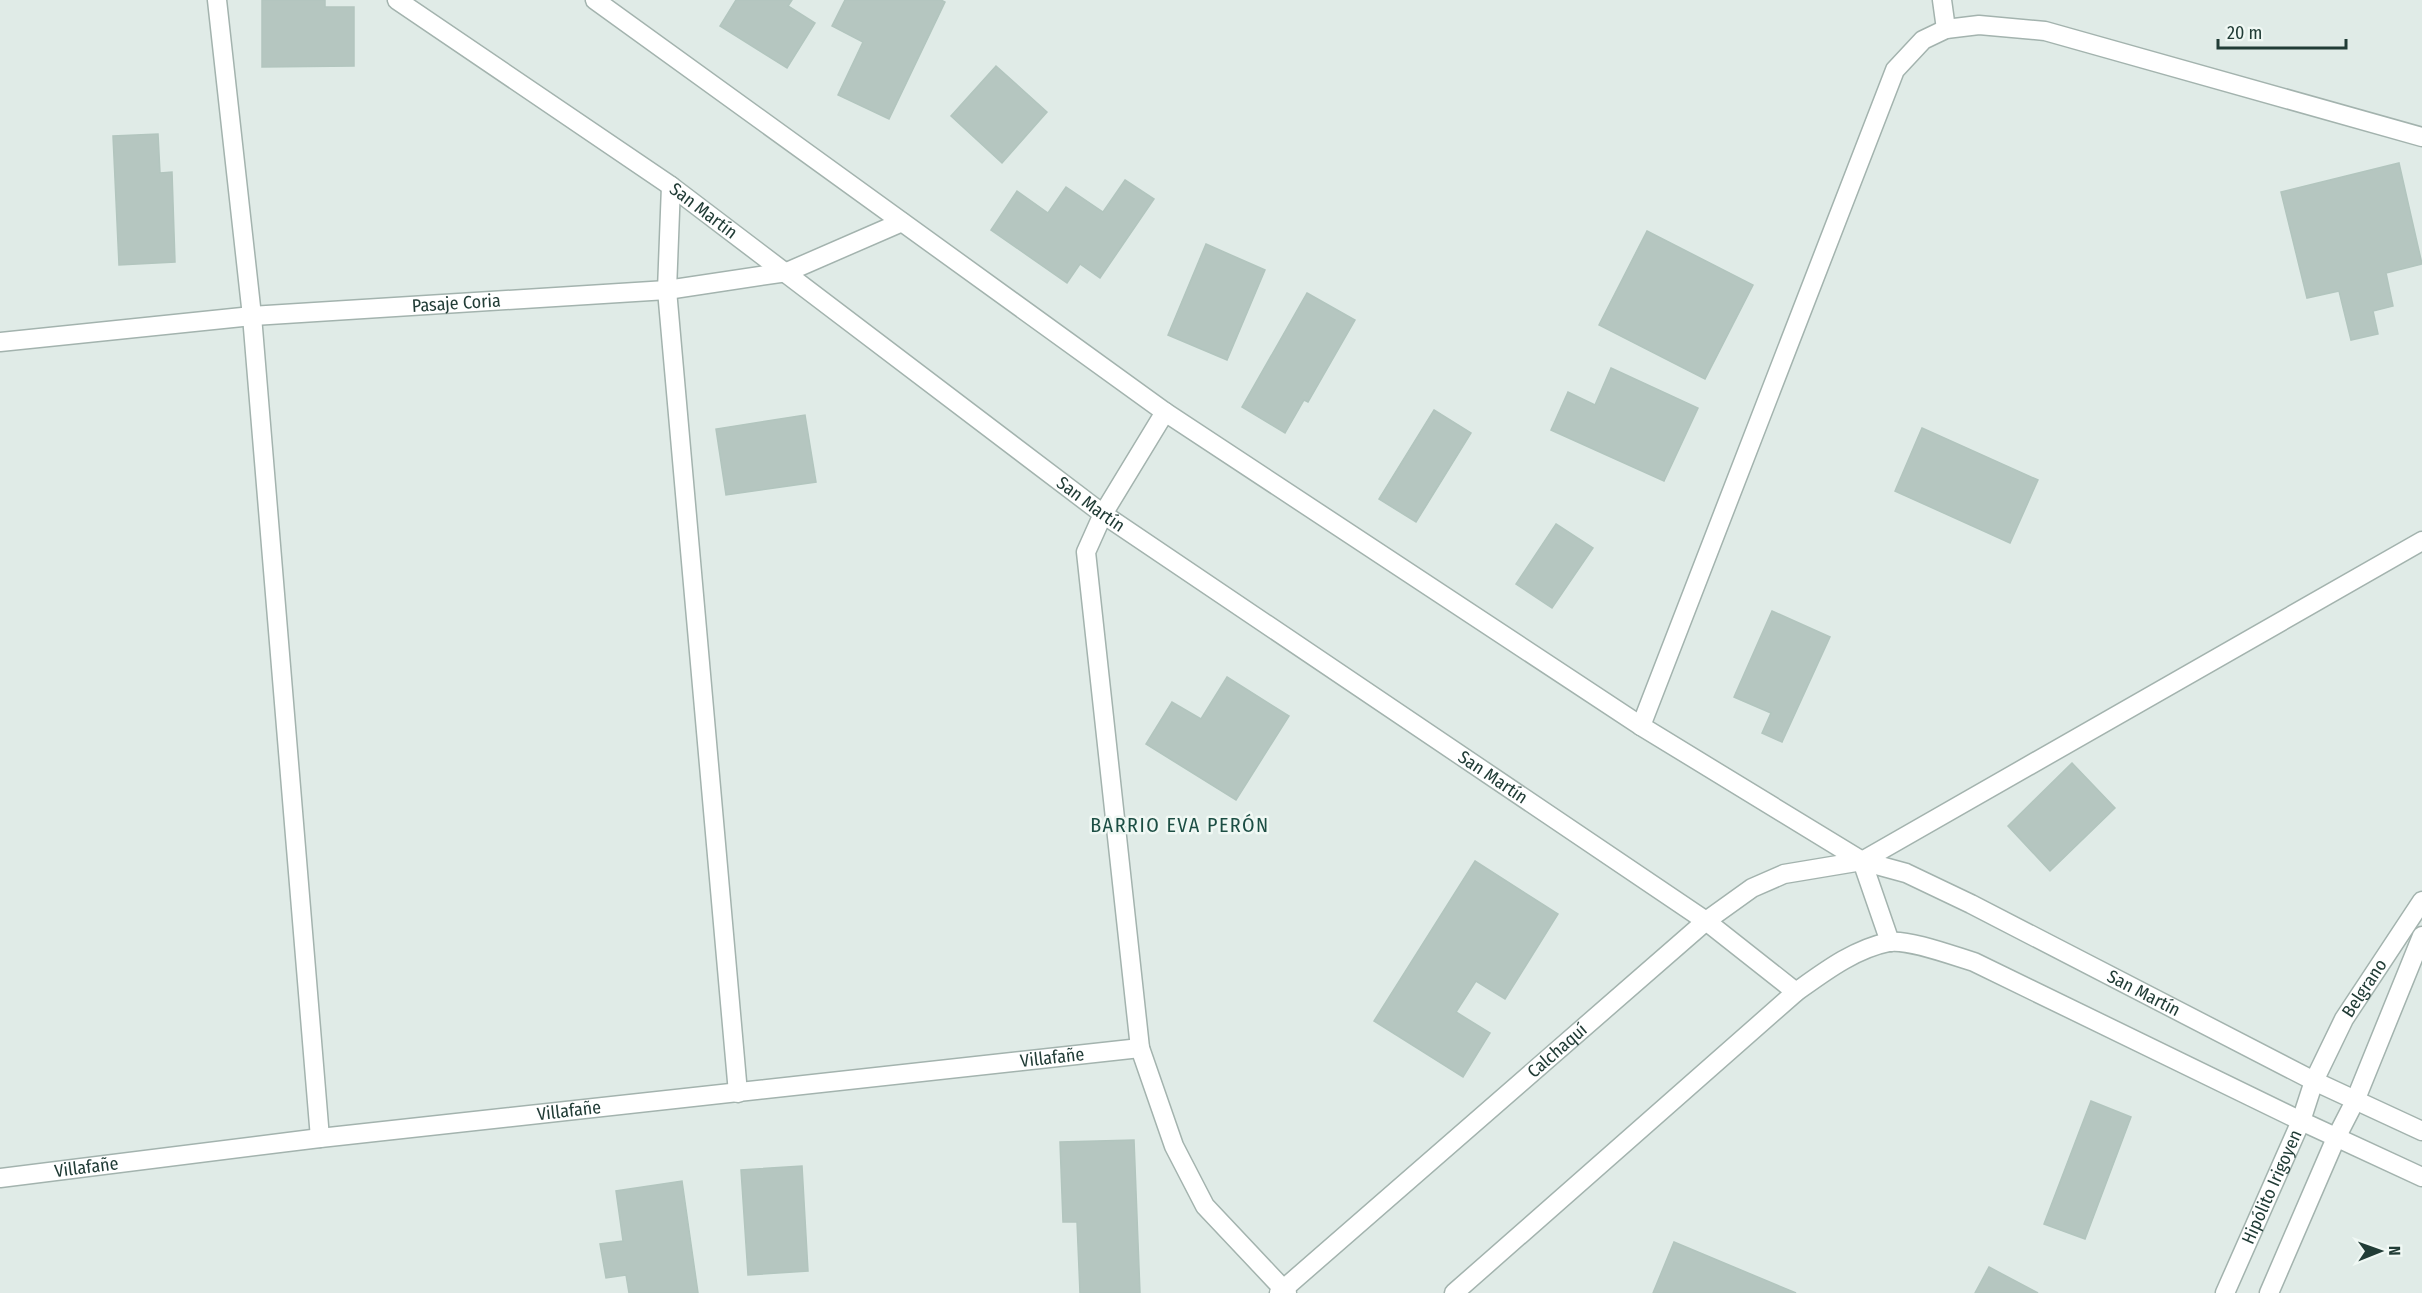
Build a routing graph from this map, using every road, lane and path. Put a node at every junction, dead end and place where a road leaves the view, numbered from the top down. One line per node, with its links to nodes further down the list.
1 (217, 0): 11 (street)
2 (397, 0): 7 (street, San Martín)
3 (595, 0): 8 (street, San Martín)
4 (1942, 0): 5 (street)
5 (1946, 29): 6 (street); 16 (street)
6 (2422, 137)
7 (671, 186): 9 (street, San Martín); 10 (street)
8 (902, 222): 9 (street, Pasaje Coria); 13 (street, San Martín)
9 (787, 272): 10 (street, Pasaje Coria); 14 (street, San Martín)
10 (667, 290): 11 (street, Pasaje Coria); 25 (street)
11 (252, 316): 12 (street, Pasaje Coria); 29 (street)
12 (0, 342)
13 (1165, 412): 14 (street); 16 (street, San Martín)
14 (1103, 514): 19 (street, San Martín); 23 (street)
15 (2422, 541): 17 (street)
16 (1641, 726): 17 (street, San Martín)
17 (1862, 861): 19 (street, Calchaquí); 21 (street); 24 (street, San Martín)
18 (2422, 901): 24 (street, Belgrano)
19 (1706, 921): 22 (street, San Martín); 33 (street, Calchaquí)
20 (2422, 936): 26 (street, Belgrano)
21 (1890, 942): 22 (street); 27 (street)
22 (1796, 992): 34 (street)
23 (1140, 1048): 25 (street, Villafañe); 33 (street)
24 (2314, 1081): 26 (street, San Martín); 27 (street, Hipólito Irigoyen)
25 (738, 1093): 29 (street, Villafañe)
26 (2355, 1101): 28 (street, San Martín); 30 (street)
27 (2301, 1121): 30 (street); 35 (street, Hipólito Irigoyen)
28 (2422, 1131)
29 (321, 1138): 32 (street, Villafañe)
30 (2336, 1138): 31 (street); 36 (street)
31 (2422, 1177)
32 (0, 1178)
33 (1283, 1292)
34 (1455, 1293)
35 (2225, 1293)
36 (2269, 1293)

